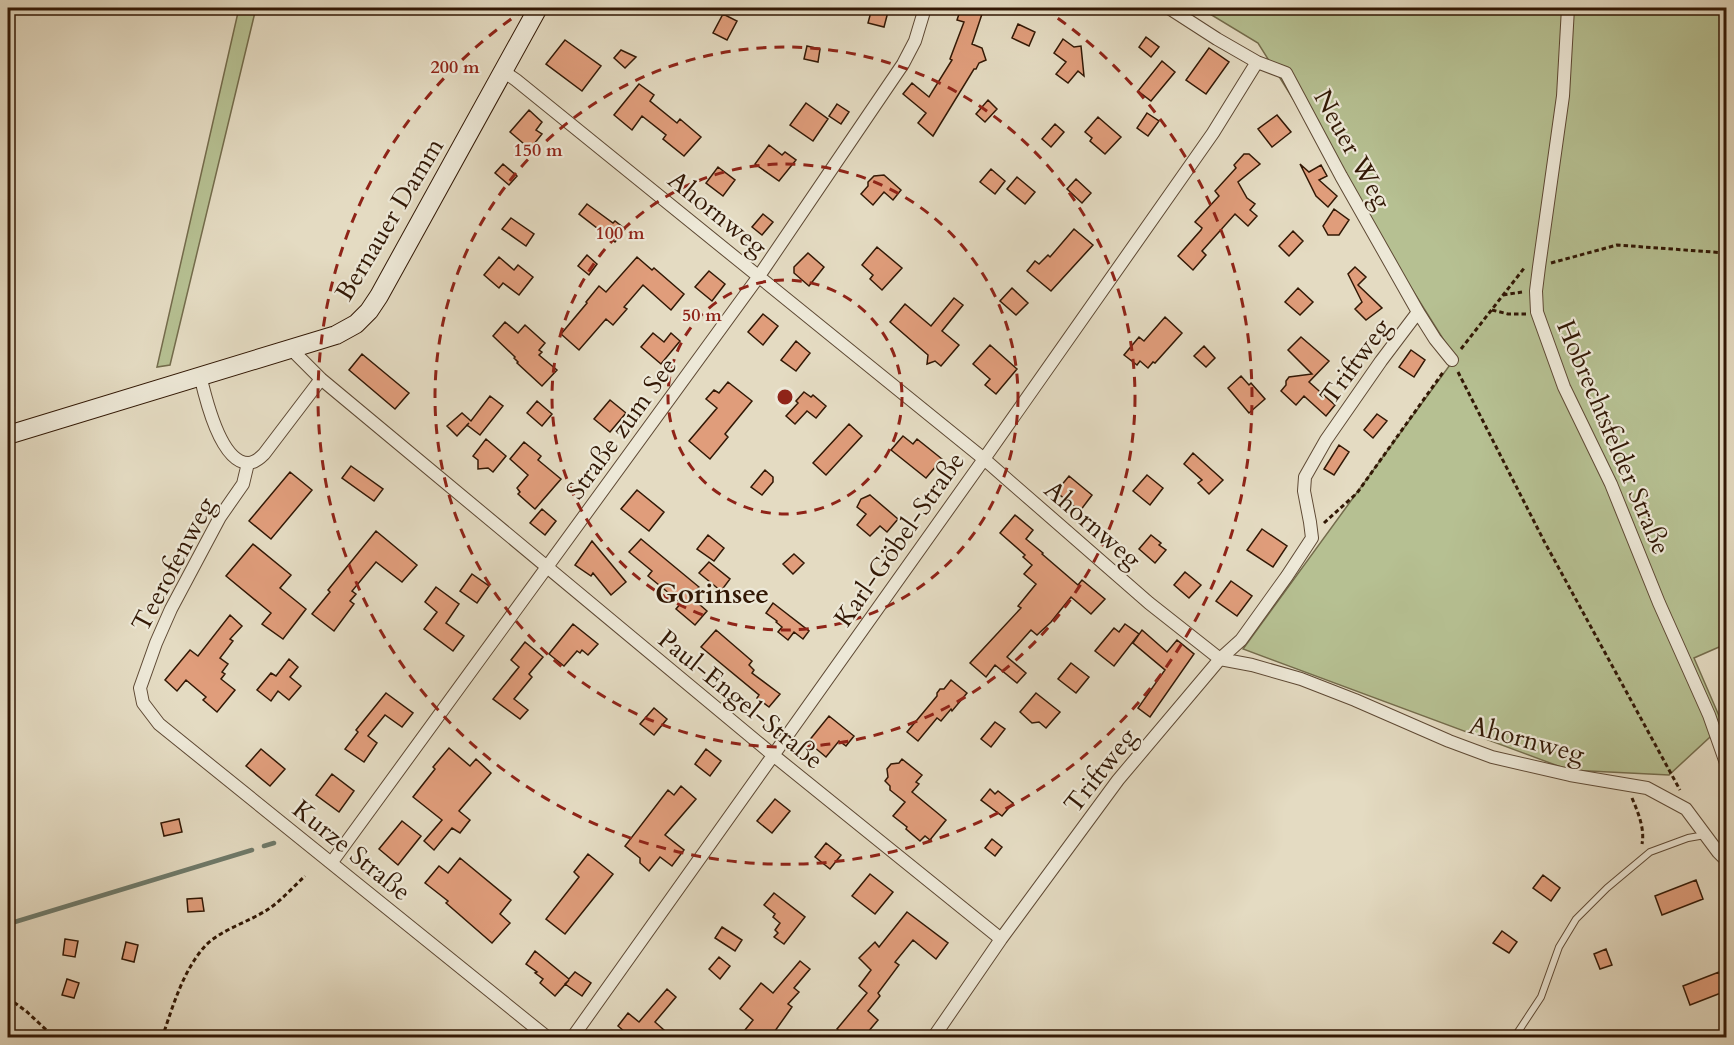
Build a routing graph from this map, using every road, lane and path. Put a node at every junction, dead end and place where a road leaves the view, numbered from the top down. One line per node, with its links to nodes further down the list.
1 (538, 8): 6 (main road, Bernauer Damm)
2 (925, 8): 10 (street, Straße zum See)
3 (1169, 8): 5 (street, Neuer Weg)
4 (1568, 8): 7 (street, Hobrechtsfelder Straße)
5 (1257, 62): 14 (street, Neuer Weg); 21 (street, Karl-Göbel-Straße)
6 (503, 71): 10 (street, Ahornweg); 16 (main road, Bernauer Damm)
7 (1543, 245): 9 (street, Hobrechtsfelder Straße); 12 (path)
8 (1726, 253): 9 (path)
9 (1539, 267): 11 (street, Hobrechtsfelder Straße)
10 (759, 276): 21 (street, Ahornweg); 24 (street, Straße zum See)
11 (1536, 291): 12 (path); 15 (street, Hobrechtsfelder Straße)
12 (1503, 295): 13 (path)
13 (1492, 310): 15 (path); 17 (path)
14 (1418, 312): 17 (street, Neuer Weg); 23 (street, Triftweg)
15 (1538, 312): 28 (street, Hobrechtsfelder Straße)
16 (291, 349): 18 (main road, Bernauer Damm); 19 (street, Paul-Engel-Straße)
17 (1452, 360): 23 (path); 30 (path)
18 (200, 375): 20 (main road, Bernauer Damm); 22 (street)
19 (321, 379): 22 (street); 24 (street, Paul-Engel-Straße)
20 (8, 435)
21 (984, 459): 25 (street, Ahornweg); 27 (street, Karl-Göbel-Straße)
22 (248, 463): 26 (street, Teerofenweg)
23 (1312, 538): 25 (street, Triftweg)
24 (547, 567): 27 (street, Paul-Engel-Straße); 34 (street, Straße zum See)
25 (1220, 659): 29 (street, Ahornweg); 36 (street, Triftweg)
26 (140, 688): 34 (street, Kurze Straße)
27 (773, 755): 36 (street, Paul-Engel-Straße); 41 (street, Karl-Göbel-Straße)
28 (1726, 763)
29 (1627, 785): 30 (street, Ahornweg); 33 (path)
30 (1686, 809): 31 (street, Ahornweg)
31 (1706, 834): 32 (street, Ahornweg); 33 (lane)
32 (1724, 852)
33 (1639, 861): 43 (lane)
34 (332, 862): 40 (street, Kurze Straße)
35 (305, 876): 39 (path)
36 (1001, 939): 42 (street, Triftweg)
37 (8, 998): 38 (path)
38 (55, 1038)
39 (162, 1038)
40 (548, 1038)
41 (572, 1038)
42 (933, 1038)
43 (1514, 1038)

